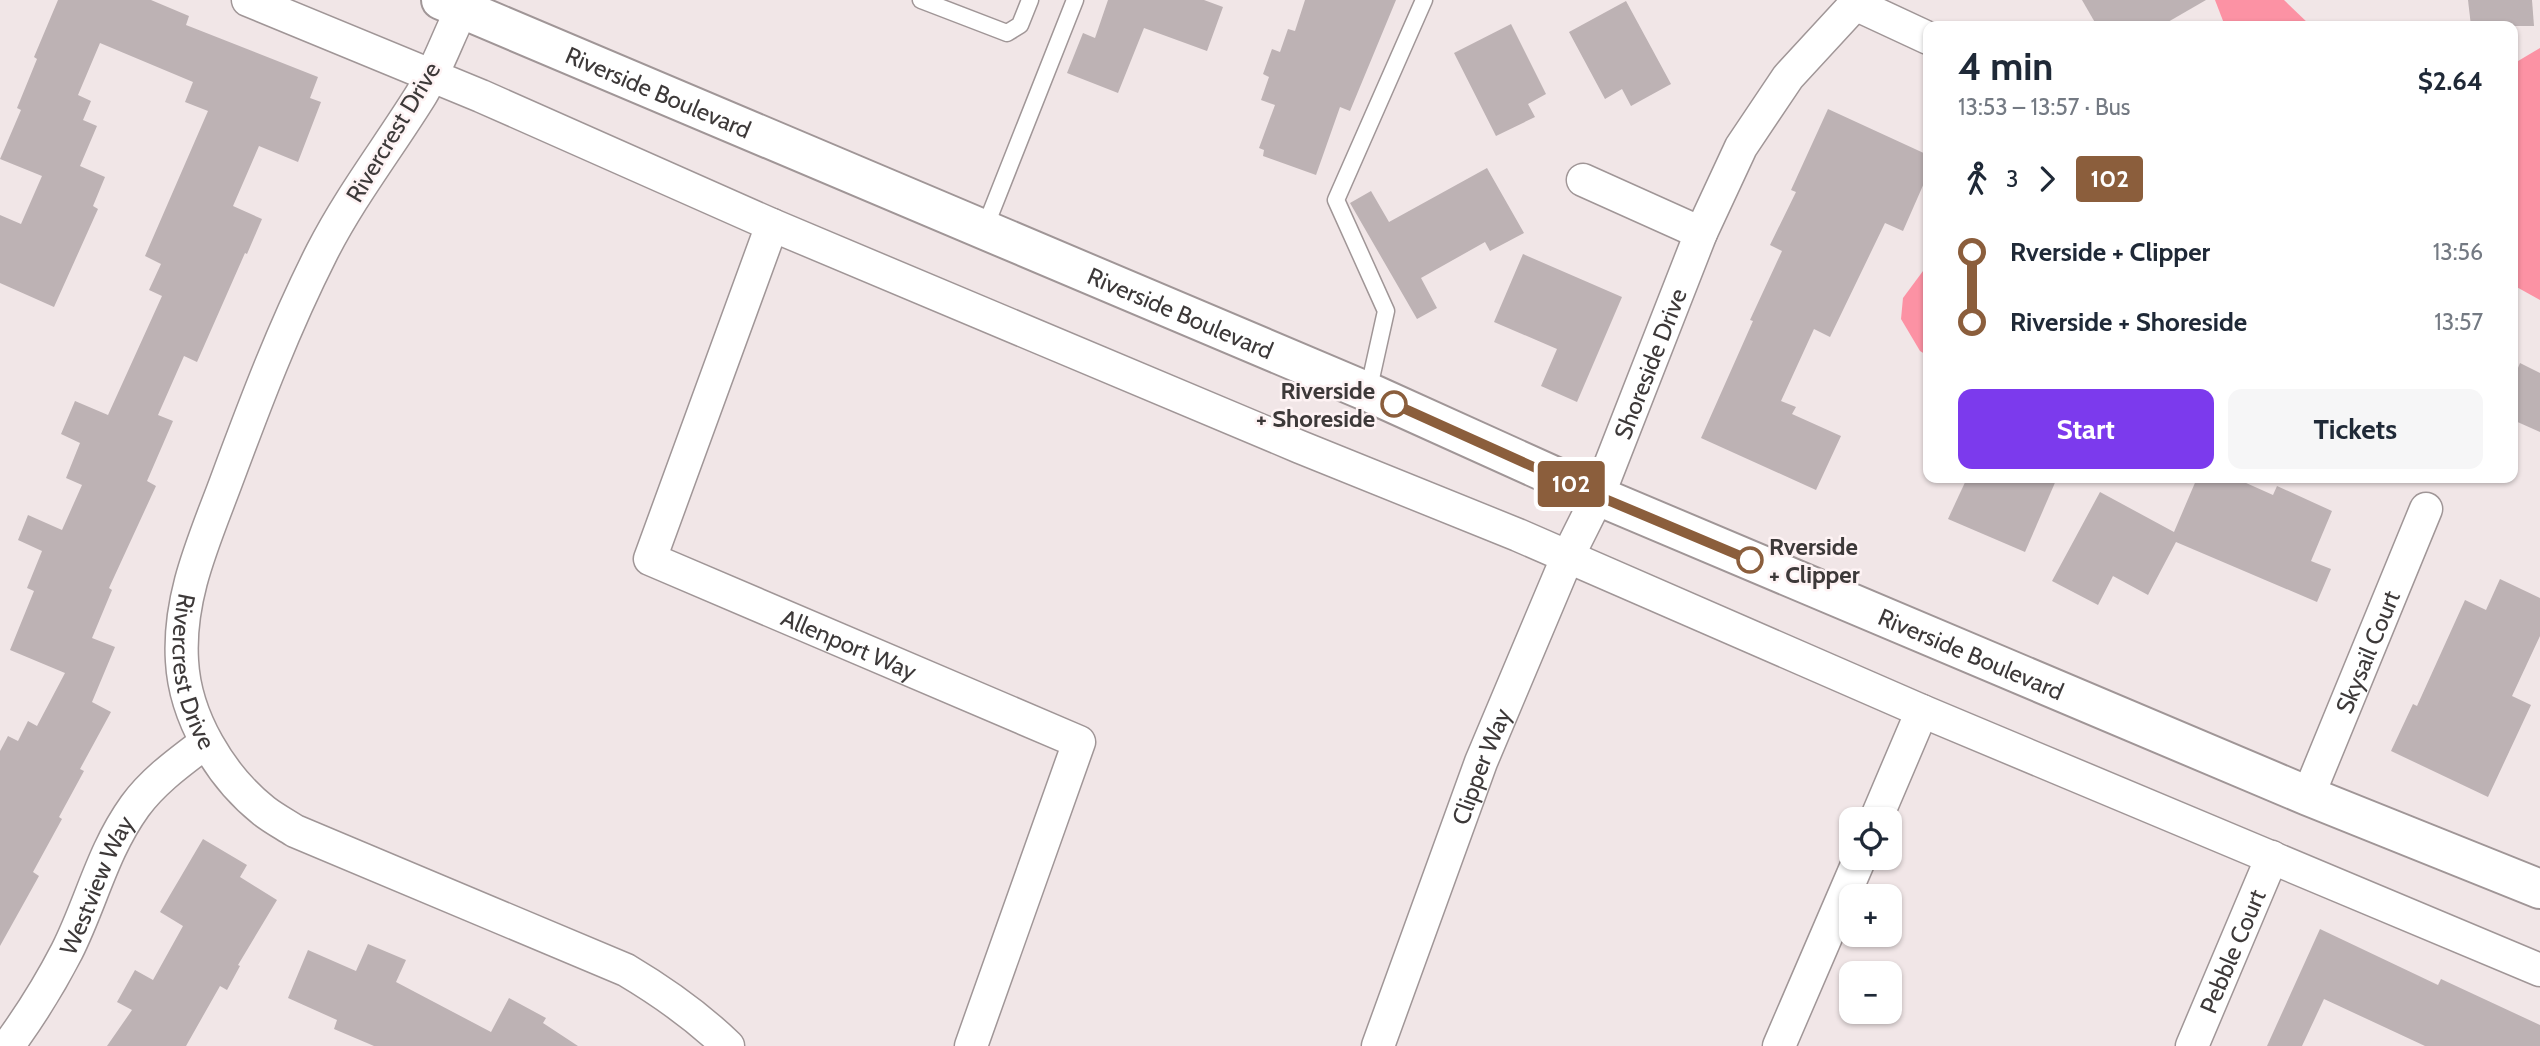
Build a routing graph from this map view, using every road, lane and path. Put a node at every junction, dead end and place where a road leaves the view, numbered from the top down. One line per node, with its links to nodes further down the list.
1 (248, 0): 9 (street)
2 (922, 0): 3 (lane)
3 (1030, 0)
4 (1075, 0): 12 (lane)
5 (1424, 0): 14 (lane)
6 (1858, 2): 8 (street, Shoreside Drive); 13 (street, Shoreside Drive)
7 (456, 3): 9 (street, Rivercrest Drive); 12 (main road, Riverside Boulevard)
8 (1923, 35)
9 (430, 76): 11 (street); 19 (street, Rivercrest Drive)
10 (1583, 180): 13 (street)
11 (772, 225): 17 (street); 28 (street, Allenport Way)
12 (984, 230): 14 (main road, Riverside Boulevard)
13 (1701, 233): 15 (street, Shoreside Drive)
14 (1368, 392): 15 (main road, Riverside Boulevard)
15 (1598, 496): 17 (street, Clipper Way); 20 (main road, Riverside Boulevard)
16 (2426, 509): 20 (street, Skysail Court)
17 (1567, 558): 18 (street); 29 (street, Clipper Way)
18 (1922, 711): 21 (street); 22 (street)
19 (206, 742): 26 (street, Westview Way); 27 (street, Rivercrest Drive)
20 (2308, 796): 24 (main road, Riverside Boulevard)
21 (1881, 807)
22 (2272, 857): 25 (street); 31 (street, Pebble Court)
23 (1855, 870): 30 (street)
24 (2540, 889)
25 (2540, 970)
26 (8, 1046)
27 (728, 1046)
28 (971, 1046)
29 (1378, 1046)
30 (1779, 1046)
31 (2192, 1046)

